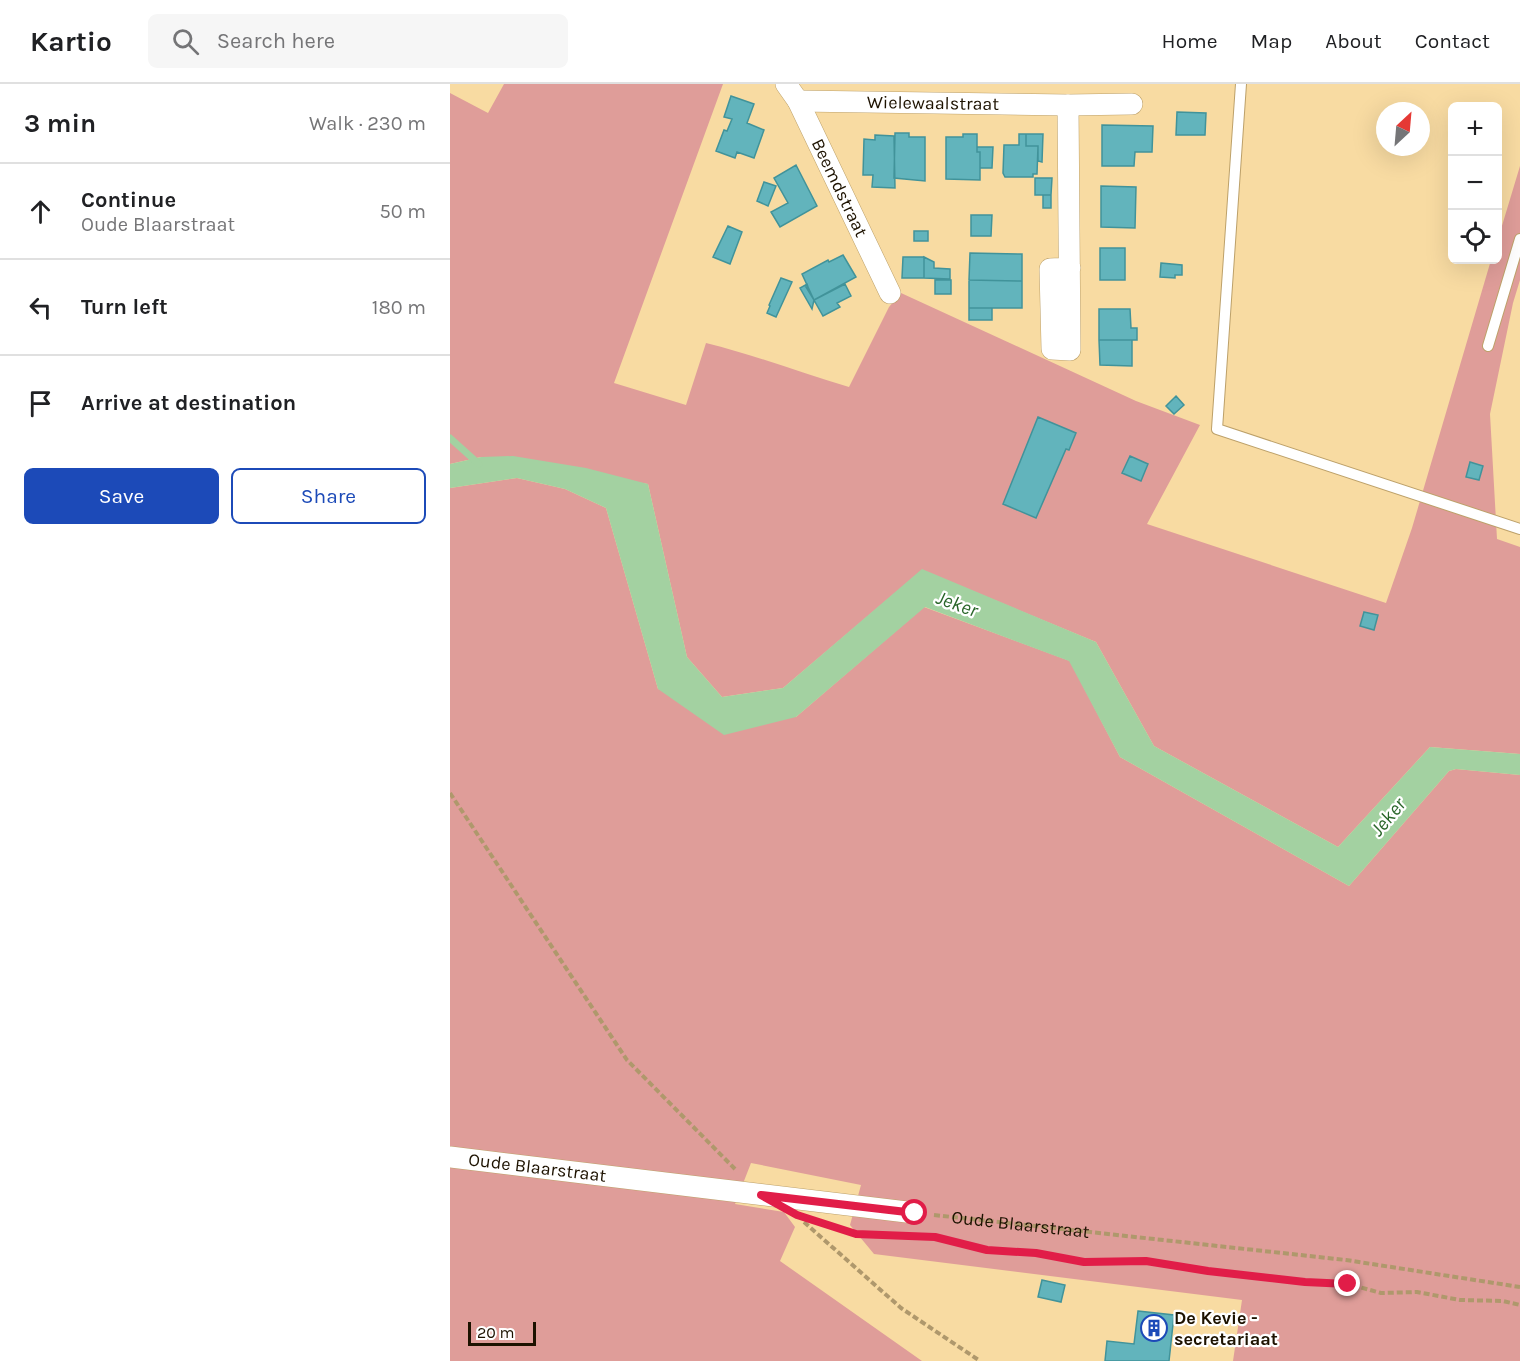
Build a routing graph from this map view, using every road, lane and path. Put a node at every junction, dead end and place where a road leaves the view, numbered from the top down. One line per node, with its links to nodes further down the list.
1 (1241, 84): 9 (lane)
2 (792, 92): 4 (street, Wielewaalstraat); 7 (street, Beemdstraat)
3 (1132, 104): 4 (street, Wielewaalstraat)
4 (1068, 105): 6 (street)
5 (1520, 239): 8 (lane)
6 (1070, 268)
7 (890, 293)
8 (1488, 346)
9 (1520, 529)
10 (450, 793): 12 (path)
11 (450, 1157): 13 (street, Oude Blaarstraat)
12 (736, 1170)
13 (915, 1213): 16 (path, Oude Blaarstraat)
14 (807, 1218): 18 (path)
15 (827, 1224): 17 (path)
16 (1520, 1287)
17 (1520, 1305)
18 (980, 1361)

